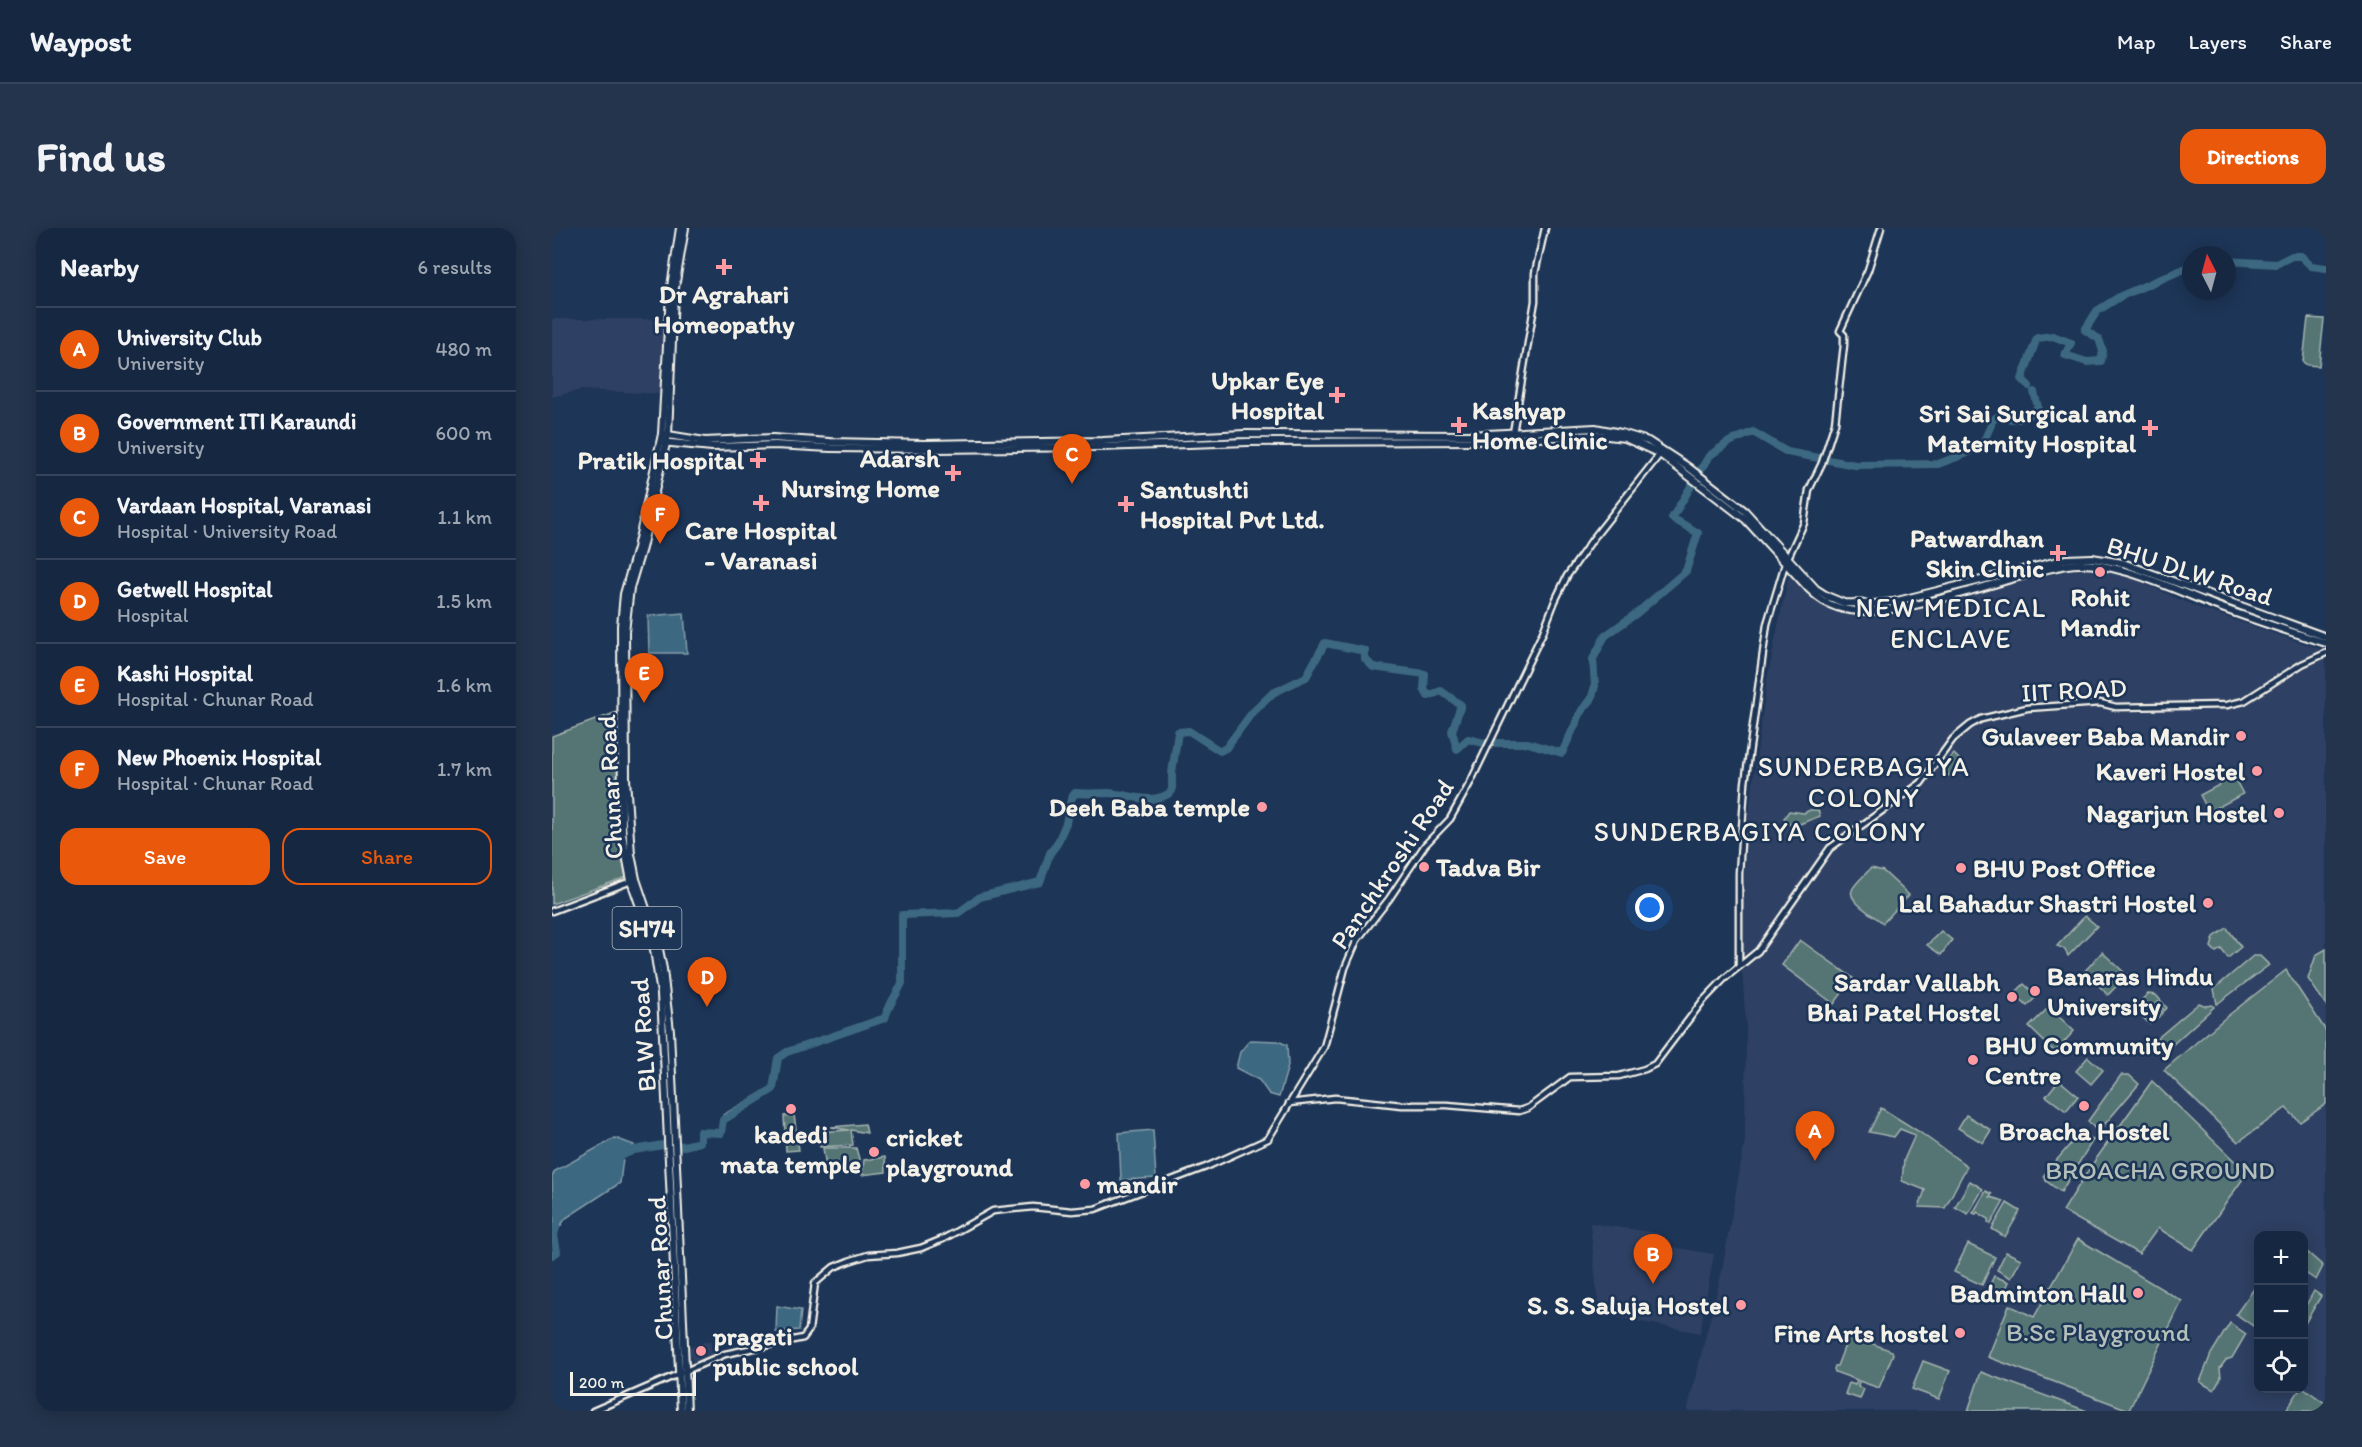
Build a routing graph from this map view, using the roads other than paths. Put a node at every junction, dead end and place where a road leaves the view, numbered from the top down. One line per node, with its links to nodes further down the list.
1 (680, 228): 6 (main road, SH74)
2 (685, 228): 6 (main road, SH74)
3 (1545, 228): 5 (street)
4 (1881, 228): 9 (street)
5 (1512, 436): 6 (main road); 7 (main road); 8 (main road)
6 (664, 438): 13 (main road, BLW Road / SH74)
7 (1660, 454): 8 (main road); 16 (street, Panchkroshi Road)
8 (1687, 470): 9 (main road, BHU DLW Road); 9 (main road, BHU DLW Road)
9 (1787, 561): 10 (main road, BHU DLW Road); 11 (main road, BHU DLW Road); 15 (street)
10 (2326, 637)
11 (2326, 643)
12 (2326, 653): 15 (street, IIT ROAD)
13 (633, 880): 14 (street); 17 (main road, BLW Road / SH74)
14 (552, 911)
15 (1739, 966): 16 (street, IIT ROAD)
16 (1289, 1103): 17 (street, Panchkroshi Road)
17 (683, 1372): 18 (street, Panchkroshi Road); 19 (main road, BLW Road / SH74); 20 (main road, SH74)
18 (593, 1411)
19 (681, 1411)
20 (687, 1411)

